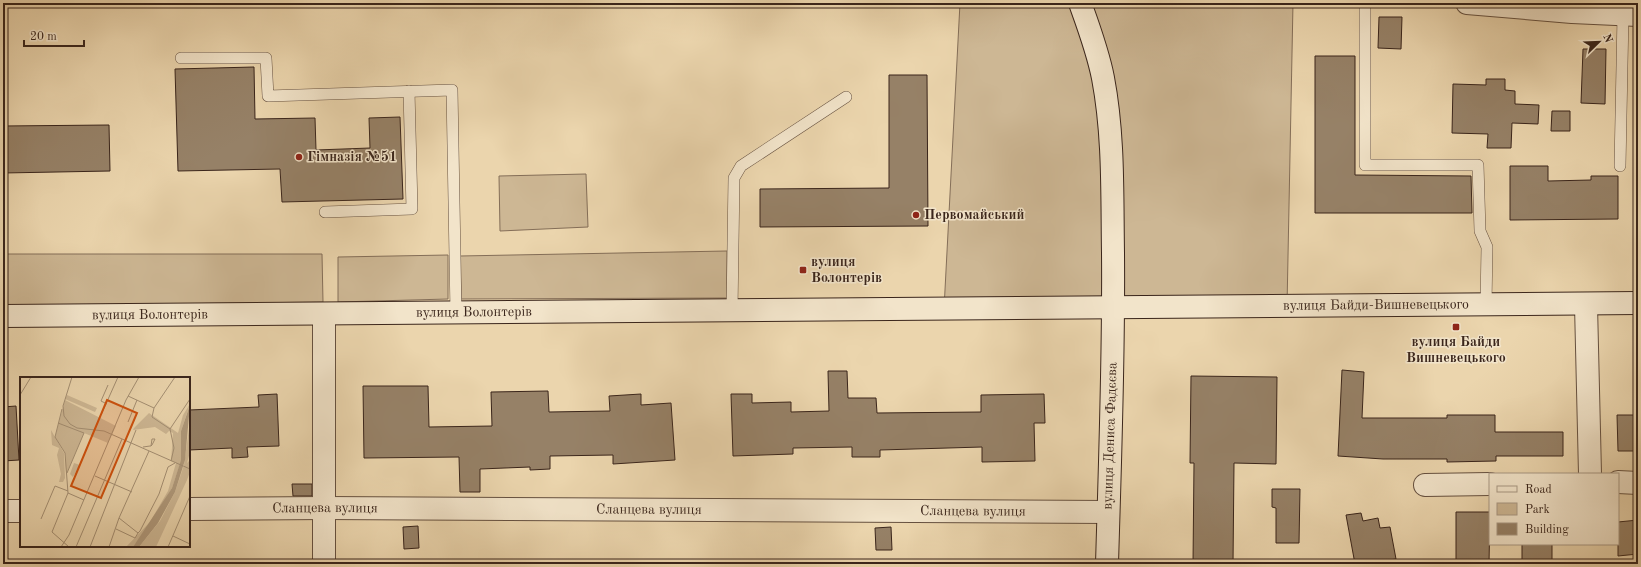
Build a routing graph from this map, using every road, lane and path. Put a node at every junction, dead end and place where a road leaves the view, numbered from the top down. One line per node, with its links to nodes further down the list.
1 (1080, 3): 14 (street, вулиця Дениса Фадєєва)
2 (1365, 3): 12 (lane)
3 (1467, 3): 4 (street)
4 (1572, 7): 5 (street)
5 (1630, 15): 9 (lane)
6 (181, 58): 7 (lane)
7 (409, 91): 10 (lane); 16 (lane)
8 (846, 97): 15 (lane)
9 (1620, 166)
10 (325, 212)
11 (1638, 303): 13 (street, вулиця Байди-Вишневецького)
12 (1486, 305): 13 (street, вулиця Байди-Вишневецького); 14 (street, вулиця Байди-Вишневецького)
13 (1586, 305): 19 (street)
14 (1114, 308): 15 (street, вулиця Волонтерів); 28 (street, вулиця Дениса Фадєєва)
15 (732, 311): 16 (street, вулиця Волонтерів)
16 (456, 313): 17 (street, вулиця Волонтерів)
17 (324, 314): 18 (street, вулиця Волонтерів); 24 (street)
18 (3, 316)
19 (1590, 473)
20 (1619, 482): 21 (street)
21 (1638, 483)
22 (1489, 484): 23 (street)
23 (1425, 485)
24 (325, 508): 25 (street, Сланцева вулиця); 28 (street, Сланцева вулиця); 29 (street)
25 (190, 509)
26 (3, 511): 27 (street)
27 (20, 511)
28 (1108, 512): 30 (street, вулиця Дениса Фадєєва)
29 (324, 564)
30 (1107, 564)

